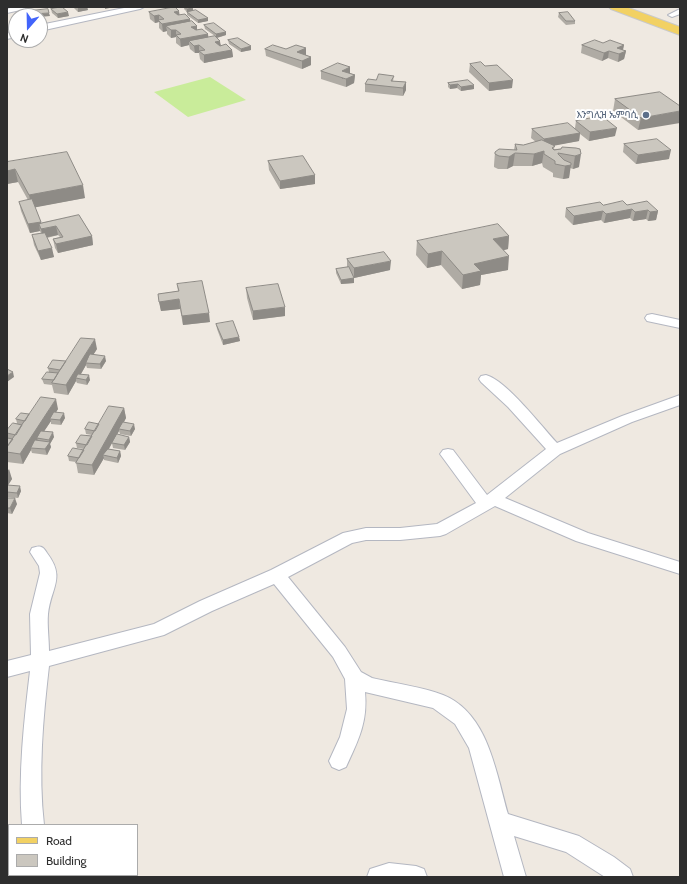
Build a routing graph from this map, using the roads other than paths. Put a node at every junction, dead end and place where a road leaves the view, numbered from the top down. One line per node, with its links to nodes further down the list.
1 (22, 7): 5 (street)
2 (140, 7): 7 (street)
3 (615, 7): 8 (main road)
4 (658, 10): 6 (main road)
5 (7, 11)
6 (677, 14)
7 (48, 26)
8 (678, 29)
9 (652, 318): 10 (street)
10 (680, 324)
11 (486, 379): 13 (street)
12 (680, 400): 13 (street)
13 (555, 450): 15 (street)
14 (448, 454): 15 (street)
15 (490, 502): 17 (street); 18 (street)
16 (38, 552): 19 (street)
17 (680, 568)
18 (277, 575): 19 (street); 21 (street)
19 (40, 662): 20 (street); 24 (street)
20 (7, 669)
21 (354, 678): 22 (street); 23 (street)
22 (339, 761)
23 (499, 821): 27 (street); 28 (street)
24 (33, 824)
25 (378, 877): 26 (street)
26 (416, 877)
27 (515, 877)
28 (622, 877)

